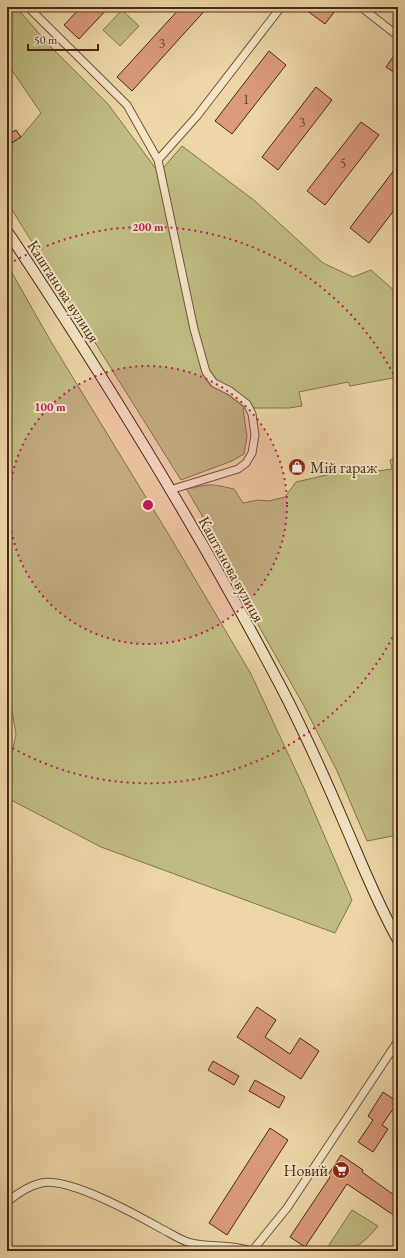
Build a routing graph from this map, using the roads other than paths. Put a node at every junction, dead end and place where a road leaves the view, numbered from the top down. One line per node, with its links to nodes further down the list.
1 (28, 7): 5 (street)
2 (281, 7): 5 (street)
3 (361, 7): 4 (street)
4 (398, 36)
5 (158, 160): 7 (street)
6 (7, 232): 7 (main road, Каштанова вулиця)
7 (170, 490): 8 (main road, Каштанова вулиця)
8 (398, 940)
9 (398, 1042): 11 (street)
10 (7, 1202): 11 (street)
11 (251, 1251)

